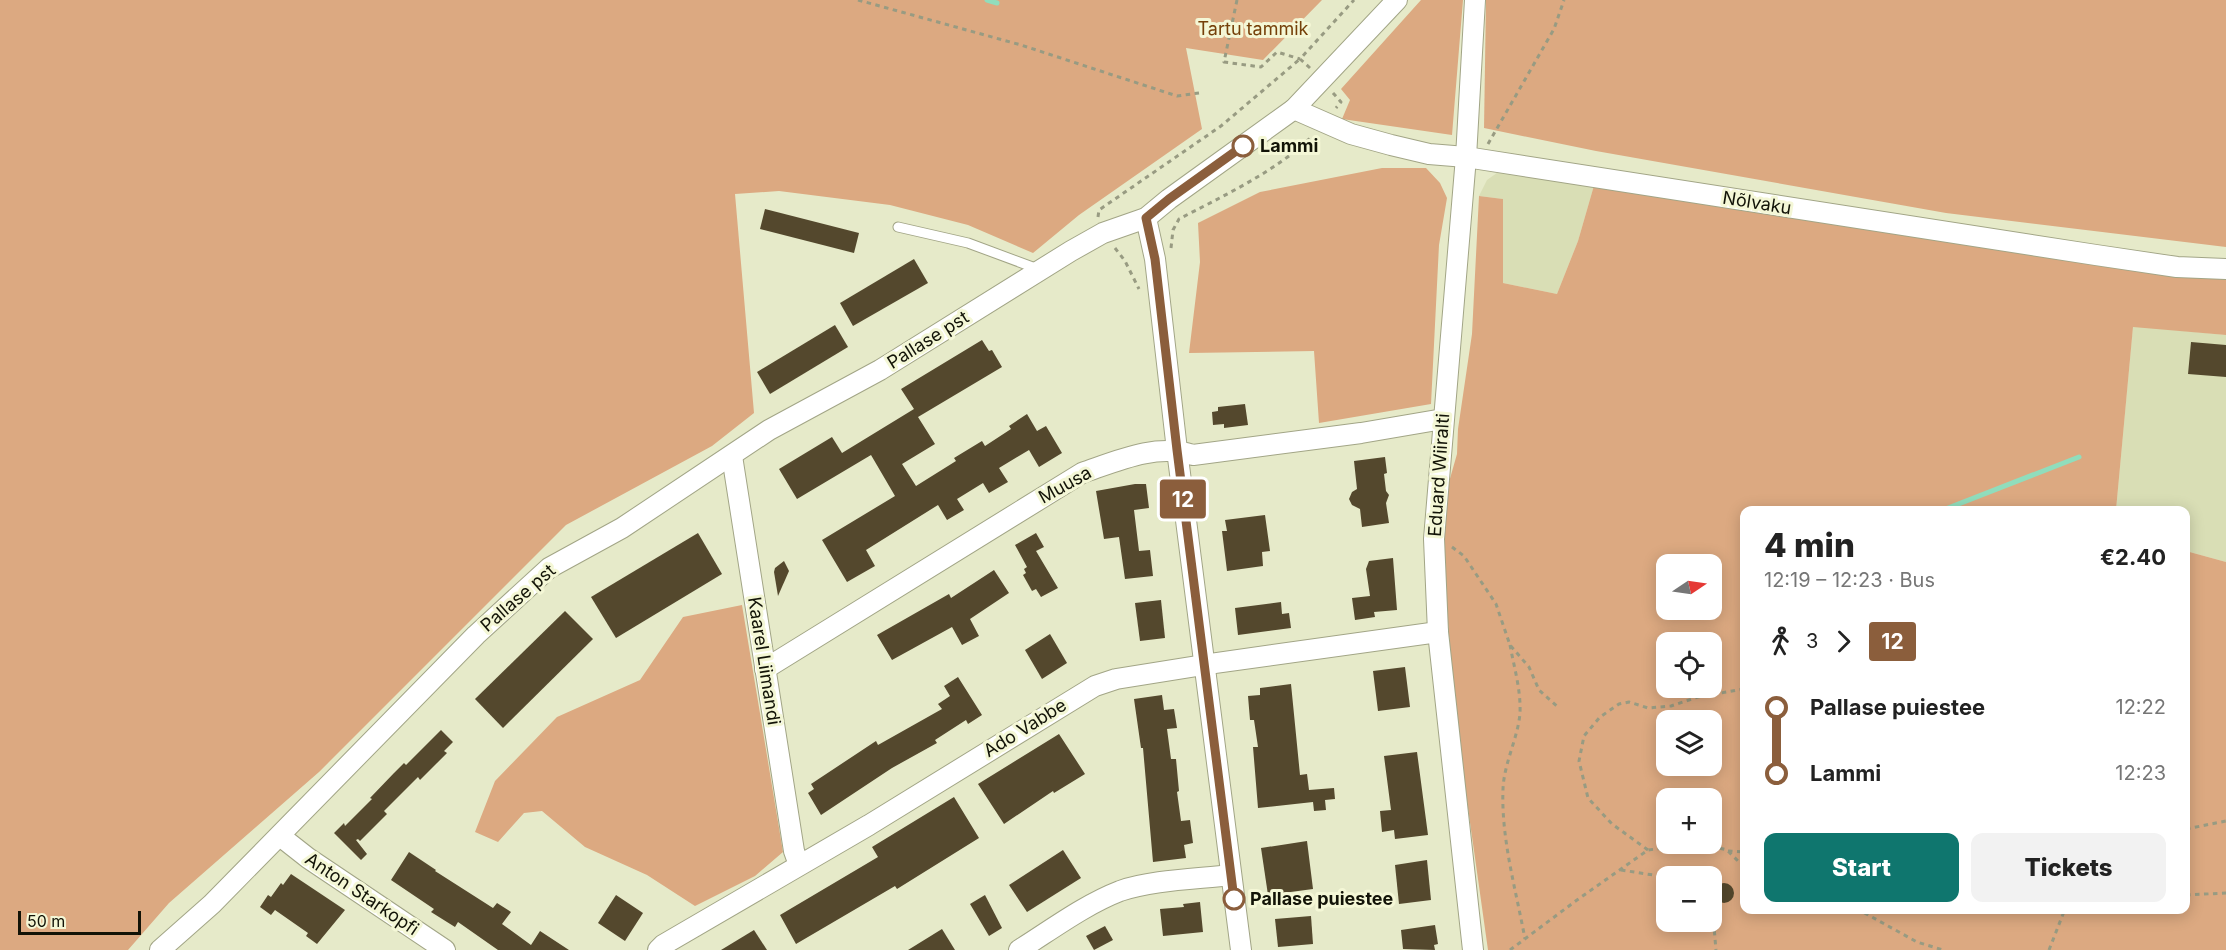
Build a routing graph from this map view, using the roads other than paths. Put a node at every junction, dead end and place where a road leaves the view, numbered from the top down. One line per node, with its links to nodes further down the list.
1 (1397, 0): 3 (street)
2 (1475, 0): 4 (street, Eduard Wiiralti)
3 (1294, 109): 4 (street, Nõlvaku); 5 (street)
4 (1466, 157): 7 (street, Nõlvaku); 9 (street, Eduard Wiiralti)
5 (1146, 218): 8 (street, Pallase pst); 10 (street)
6 (898, 227): 8 (lane)
7 (2226, 269)
8 (1040, 270): 11 (street, Pallase pst)
9 (1443, 420): 10 (street, Muusa); 12 (street, Eduard Wiiralti)
10 (1177, 450): 13 (street); 14 (street, Muusa)
11 (732, 456): 14 (street, Kaarel Liimandi); 15 (street, Pallase pst)
12 (1438, 632): 13 (street, Ado Vabbe); 23 (street, Eduard Wiiralti)
13 (1204, 665): 16 (street, Ado Vabbe); 17 (street)
14 (765, 669): 16 (street, Kaarel Liimandi)
15 (280, 836): 18 (street, Pallase pst); 19 (street, Anton Starkopfi)
16 (800, 865): 20 (street, Ado Vabbe)
17 (1231, 875): 21 (street); 22 (street)
18 (160, 950)
19 (445, 950)
20 (658, 950)
21 (1019, 950)
22 (1241, 950)
23 (1473, 950)

